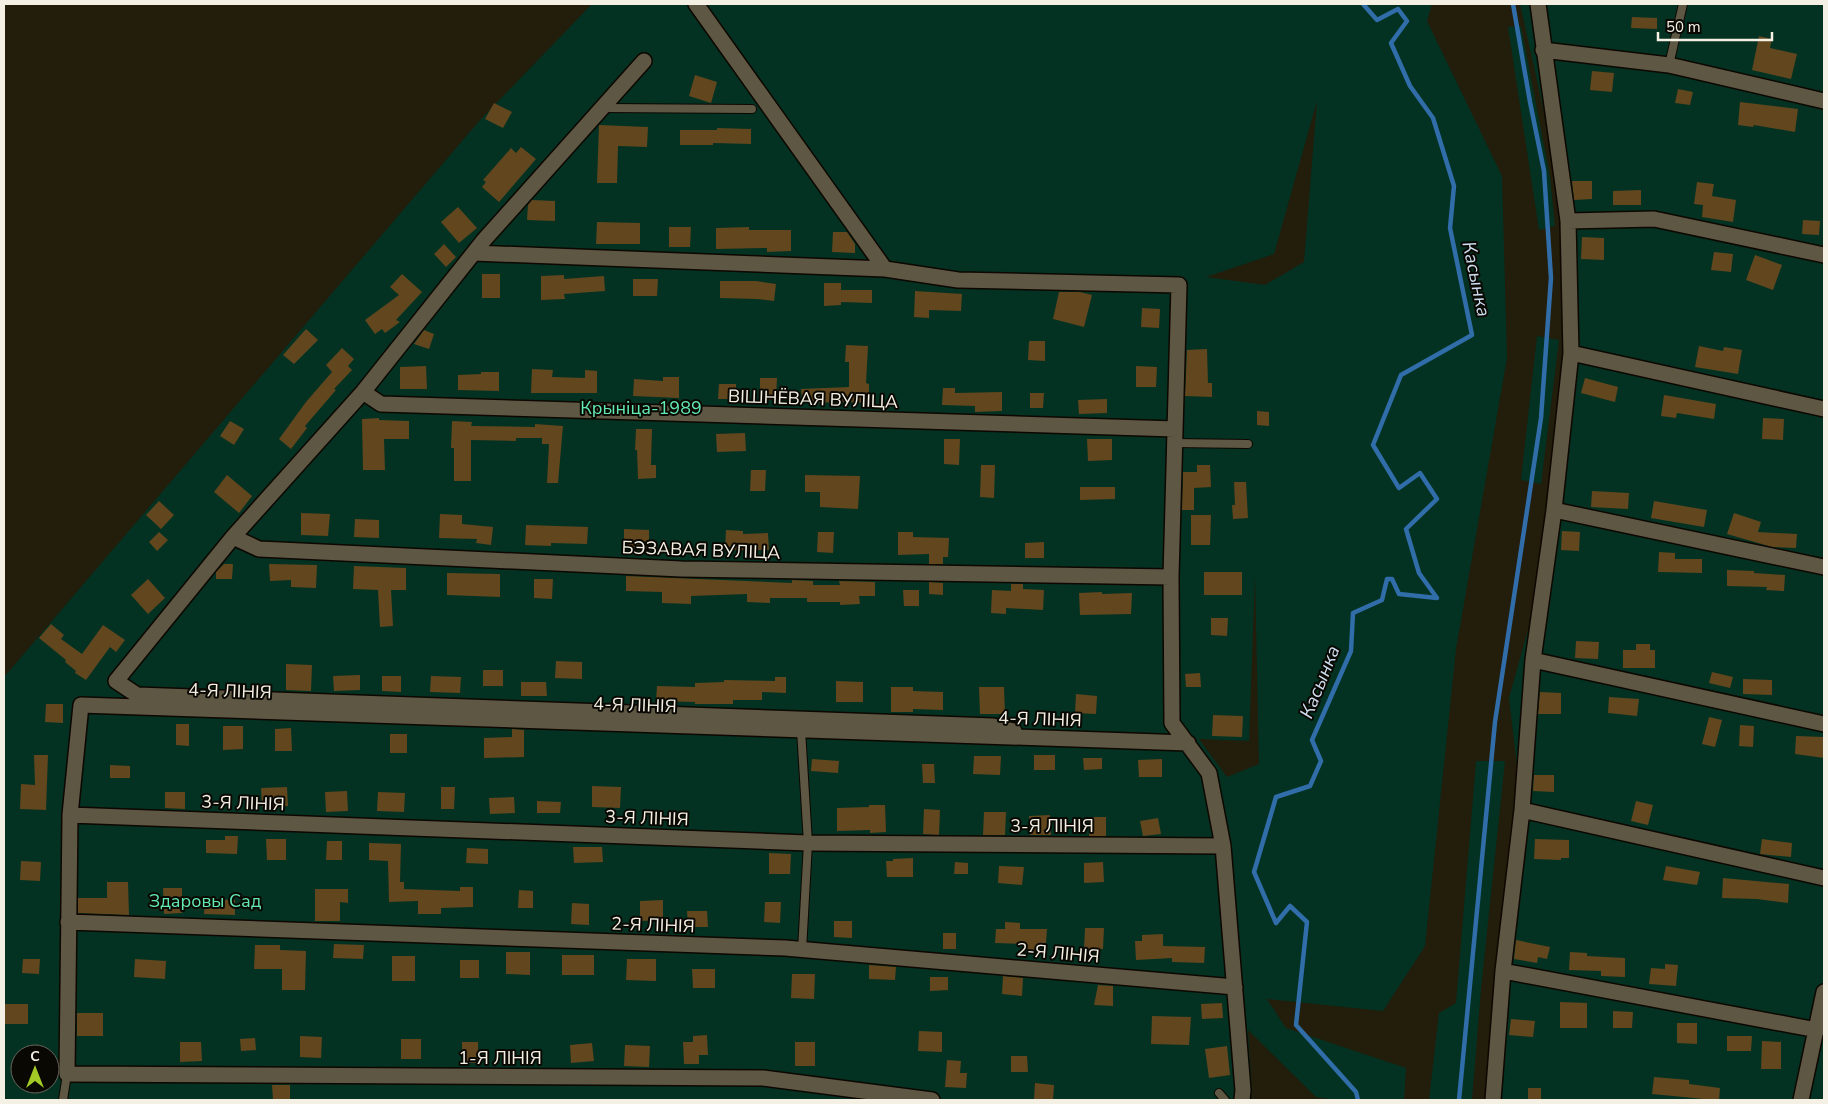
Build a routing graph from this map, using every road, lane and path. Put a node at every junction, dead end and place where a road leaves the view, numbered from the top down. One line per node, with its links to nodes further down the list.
1 (696, 4): 13 (street)
2 (1538, 4): 4 (street)
3 (1683, 4): 6 (lane)
4 (1543, 50): 6 (street); 10 (street)
5 (644, 61): 8 (street)
6 (1669, 66): 7 (street)
7 (1824, 101)
8 (602, 108): 9 (lane); 11 (street)
9 (752, 109)
10 (1568, 221): 12 (street); 14 (street)
11 (474, 253): 13 (street); 15 (street)
12 (1824, 255)
13 (885, 270): 17 (street)
14 (1571, 353): 16 (street); 19 (street)
15 (363, 392): 17 (street, ВІШНЁВАЯ ВУЛІЦА); 20 (street)
16 (1824, 409)
17 (1175, 436): 18 (lane); 22 (street)
18 (1248, 444)
19 (1554, 510): 21 (street); 23 (street)
20 (233, 537): 22 (street, БЭЗАВАЯ ВУЛІЦА); 26 (street)
21 (1824, 567)
22 (1171, 577): 27 (street)
23 (1532, 660): 24 (street); 28 (street)
24 (1824, 724)
25 (801, 730): 26 (street, 4-Я ЛІНІЯ); 29 (street, 4-Я ЛІНІЯ); 30 (lane)
26 (1038, 738): 27 (street, 4-Я ЛІНІЯ)
27 (1188, 743): 31 (street)
28 (1522, 810): 32 (street); 35 (street)
29 (70, 815): 30 (street, 3-Я ЛІНІЯ); 33 (street)
30 (808, 843): 31 (street, 3-Я ЛІНІЯ); 34 (lane)
31 (1223, 846): 36 (street)
32 (1824, 878)
33 (68, 922): 34 (street, 2-Я ЛІНІЯ); 39 (street)
34 (802, 950): 36 (street, 2-Я ЛІНІЯ)
35 (1503, 971): 38 (street); 45 (street)
36 (1235, 987): 44 (street)
37 (1824, 992): 38 (street)
38 (1817, 1030): 46 (street)
39 (67, 1074): 41 (lane); 42 (street, 1-Я ЛІНІЯ)
40 (1219, 1093): 43 (lane)
41 (63, 1100)
42 (932, 1100)
43 (1225, 1100)
44 (1242, 1100)
45 (1493, 1100)
46 (1801, 1100)

